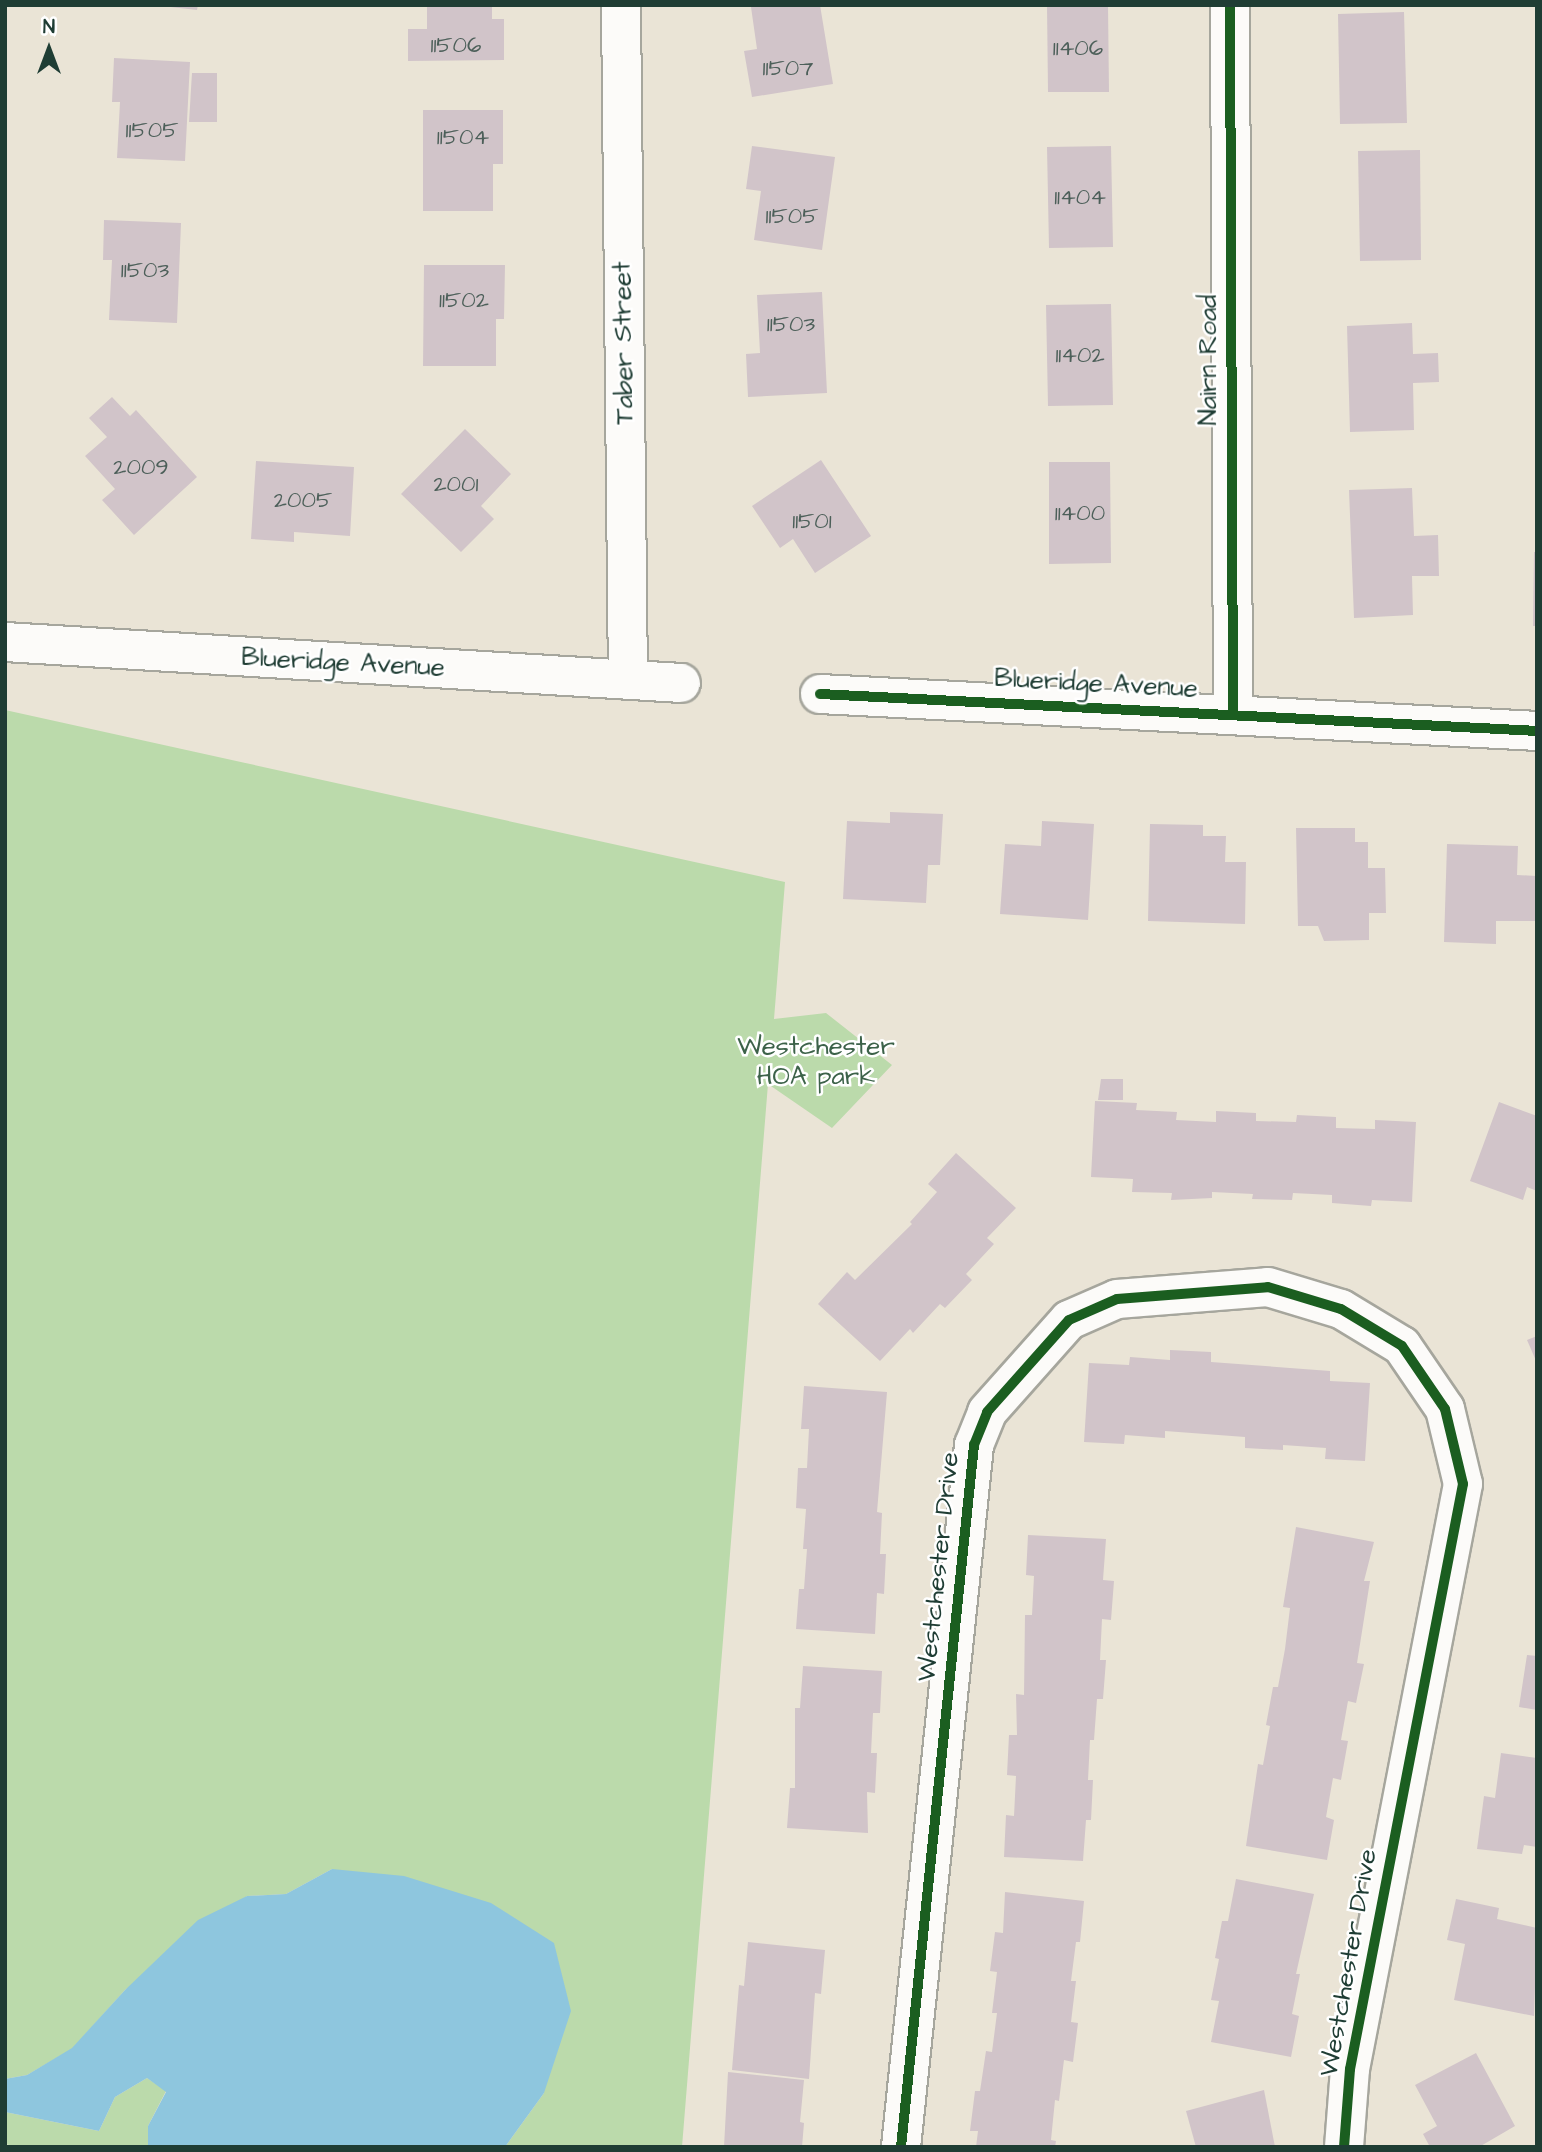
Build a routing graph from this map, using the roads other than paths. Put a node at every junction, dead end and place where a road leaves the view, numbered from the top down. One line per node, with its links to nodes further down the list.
1 (621, 5): 4 (street, Taber Street)
2 (1230, 5): 7 (street, Nairn Road)
3 (5, 642): 4 (street, Blueridge Avenue)
4 (628, 680): 5 (street, Blueridge Avenue)
5 (681, 683)
6 (820, 694): 7 (street, Blueridge Avenue)
7 (1233, 714): 8 (street, Blueridge Avenue)
8 (1537, 731)
9 (901, 2147): 10 (street, Westchester Drive)
10 (1344, 2147)

